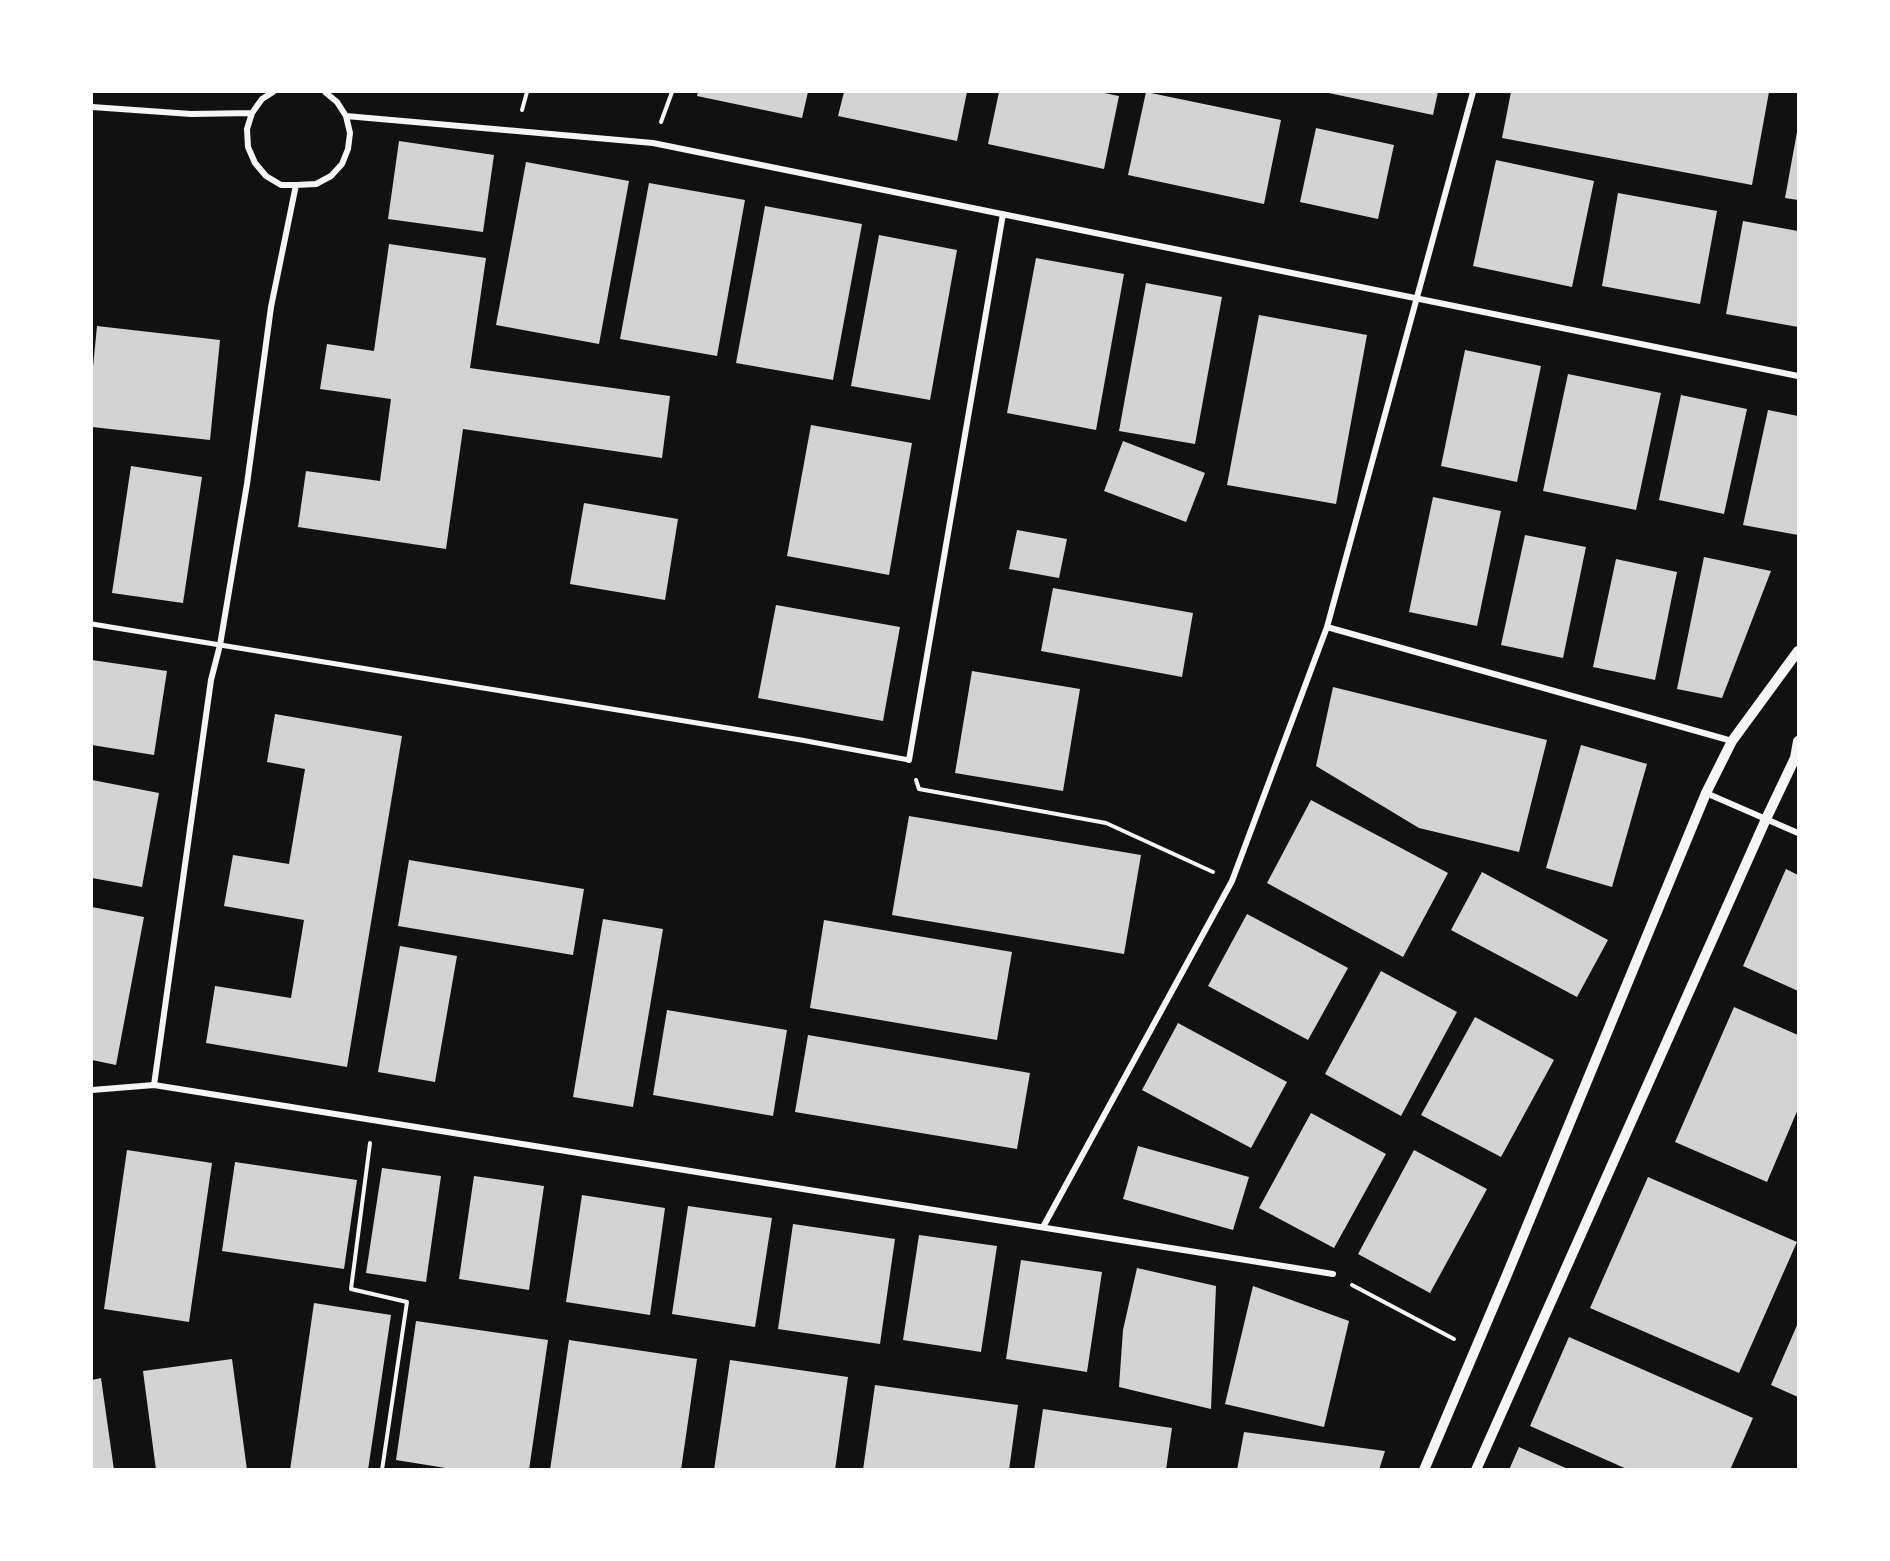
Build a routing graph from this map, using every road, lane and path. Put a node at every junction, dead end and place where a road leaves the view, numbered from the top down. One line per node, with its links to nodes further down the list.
1 (273, 92): 6 (street)
2 (325, 92): 7 (street)
3 (672, 92): 8 (path)
4 (1473, 92): 11 (street)
5 (92, 107): 6 (street)
6 (252, 113): 9 (street)
7 (346, 116): 8 (street); 9 (street)
8 (653, 143): 10 (street)
9 (296, 185): 15 (street)
10 (1003, 214): 11 (street); 19 (street)
11 (1418, 298): 12 (street); 14 (street)
12 (1798, 376)
13 (92, 624): 15 (street)
14 (1328, 627): 17 (street); 23 (street)
15 (220, 645): 19 (street); 24 (street)
16 (1798, 651): 17 (street)
17 (1732, 741): 20 (street)
18 (1798, 741): 21 (street)
19 (909, 760): 23 (path)
20 (1706, 793): 21 (street); 29 (street)
21 (1766, 819): 22 (street); 32 (street)
22 (1798, 833)
23 (1232, 881): 27 (street)
24 (154, 1085): 25 (street); 26 (street)
25 (92, 1090)
26 (373, 1120): 27 (street); 30 (path)
27 (1044, 1227): 28 (street)
28 (1333, 1274): 29 (path)
29 (1475, 1351): 31 (street)
30 (382, 1470)
31 (1424, 1470)
32 (1476, 1470)

